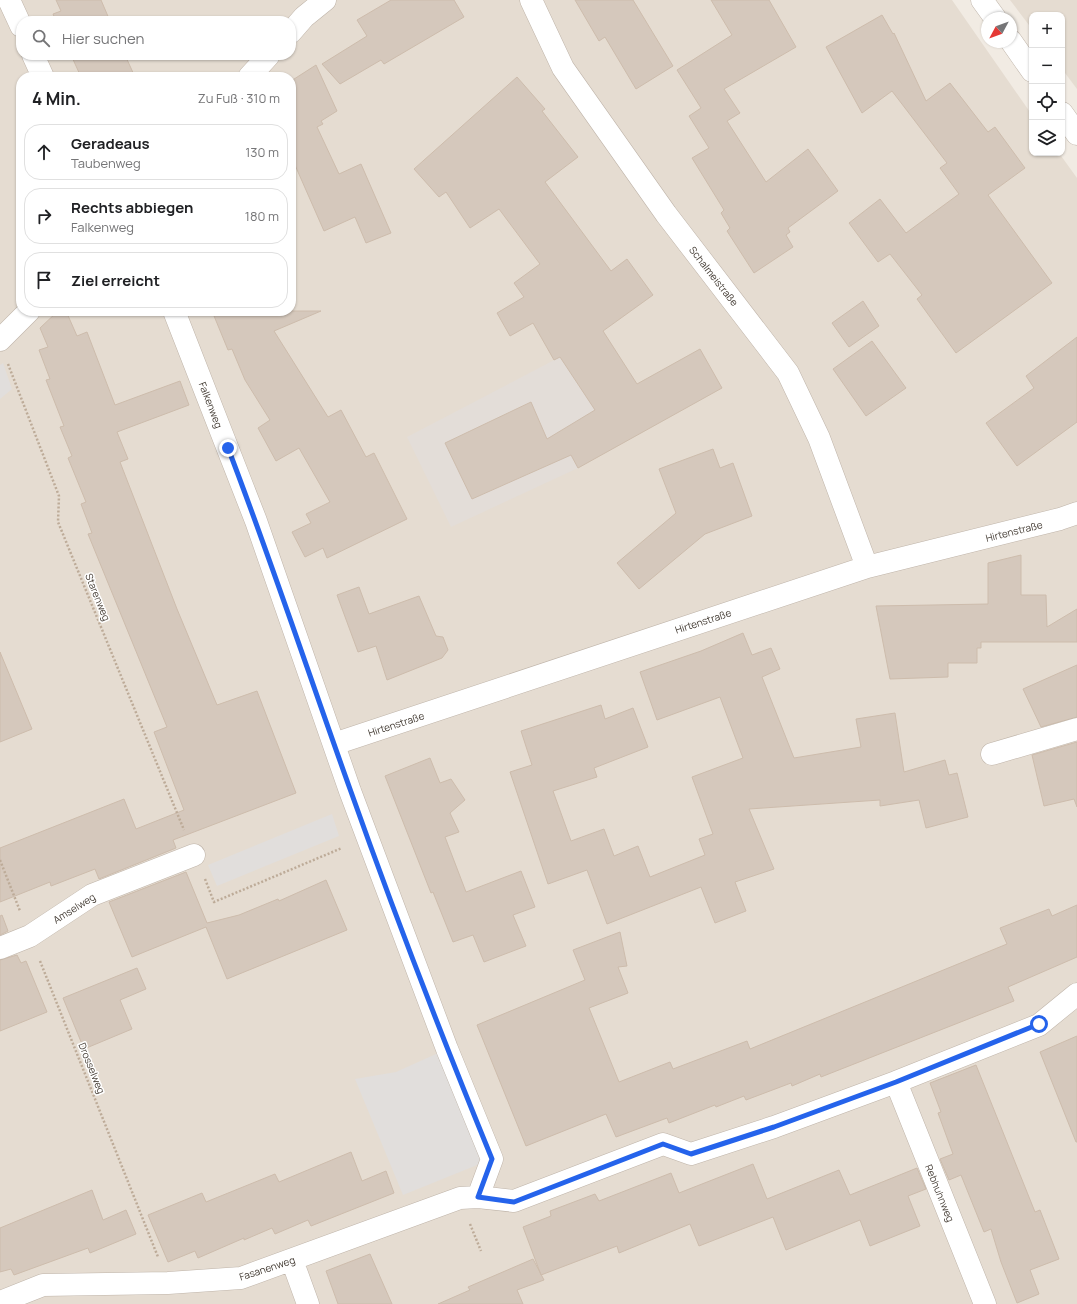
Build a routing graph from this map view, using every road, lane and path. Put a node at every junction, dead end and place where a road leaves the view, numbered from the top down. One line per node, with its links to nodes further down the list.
1 (9, 0): 6 (street)
2 (325, 0): 7 (street)
3 (531, 0): 20 (street, Schalmeistraße)
4 (982, 0): 5 (street)
5 (991, 12)
6 (16, 16)
7 (296, 27)
8 (1016, 48): 11 (street)
9 (35, 60): 12 (street)
10 (264, 60): 13 (street)
11 (1029, 67)
12 (41, 72)
13 (254, 72)
14 (1065, 117): 15 (street)
15 (1077, 134)
16 (25, 316): 18 (street)
17 (176, 316): 22 (street, Falkenweg)
18 (3, 348): 25 (path, Starenweg)
19 (1077, 513): 20 (street, Hirtenstraße)
20 (867, 567): 22 (street, Hirtenstraße)
21 (1077, 729): 23 (street)
22 (334, 744): 24 (street, Falkenweg)
23 (992, 754)
24 (368, 837): 25 (path, Starenweg); 31 (street, Falkenweg)
25 (194, 855): 27 (street, Amselweg)
26 (0, 860): 27 (path, Drosselweg)
27 (30, 936): 28 (street, Amselweg); 33 (path, Drosselweg)
28 (0, 948)
29 (1077, 994): 30 (street, Fasanenweg)
30 (896, 1082): 31 (street, Fasanenweg); 36 (street, Rebhuhnweg)
31 (478, 1197): 32 (street, Fasanenweg)
32 (292, 1260): 33 (street, Fasanenweg); 35 (street)
33 (168, 1283): 34 (street, Fasanenweg)
34 (0, 1302)
35 (308, 1304)
36 (985, 1304)

